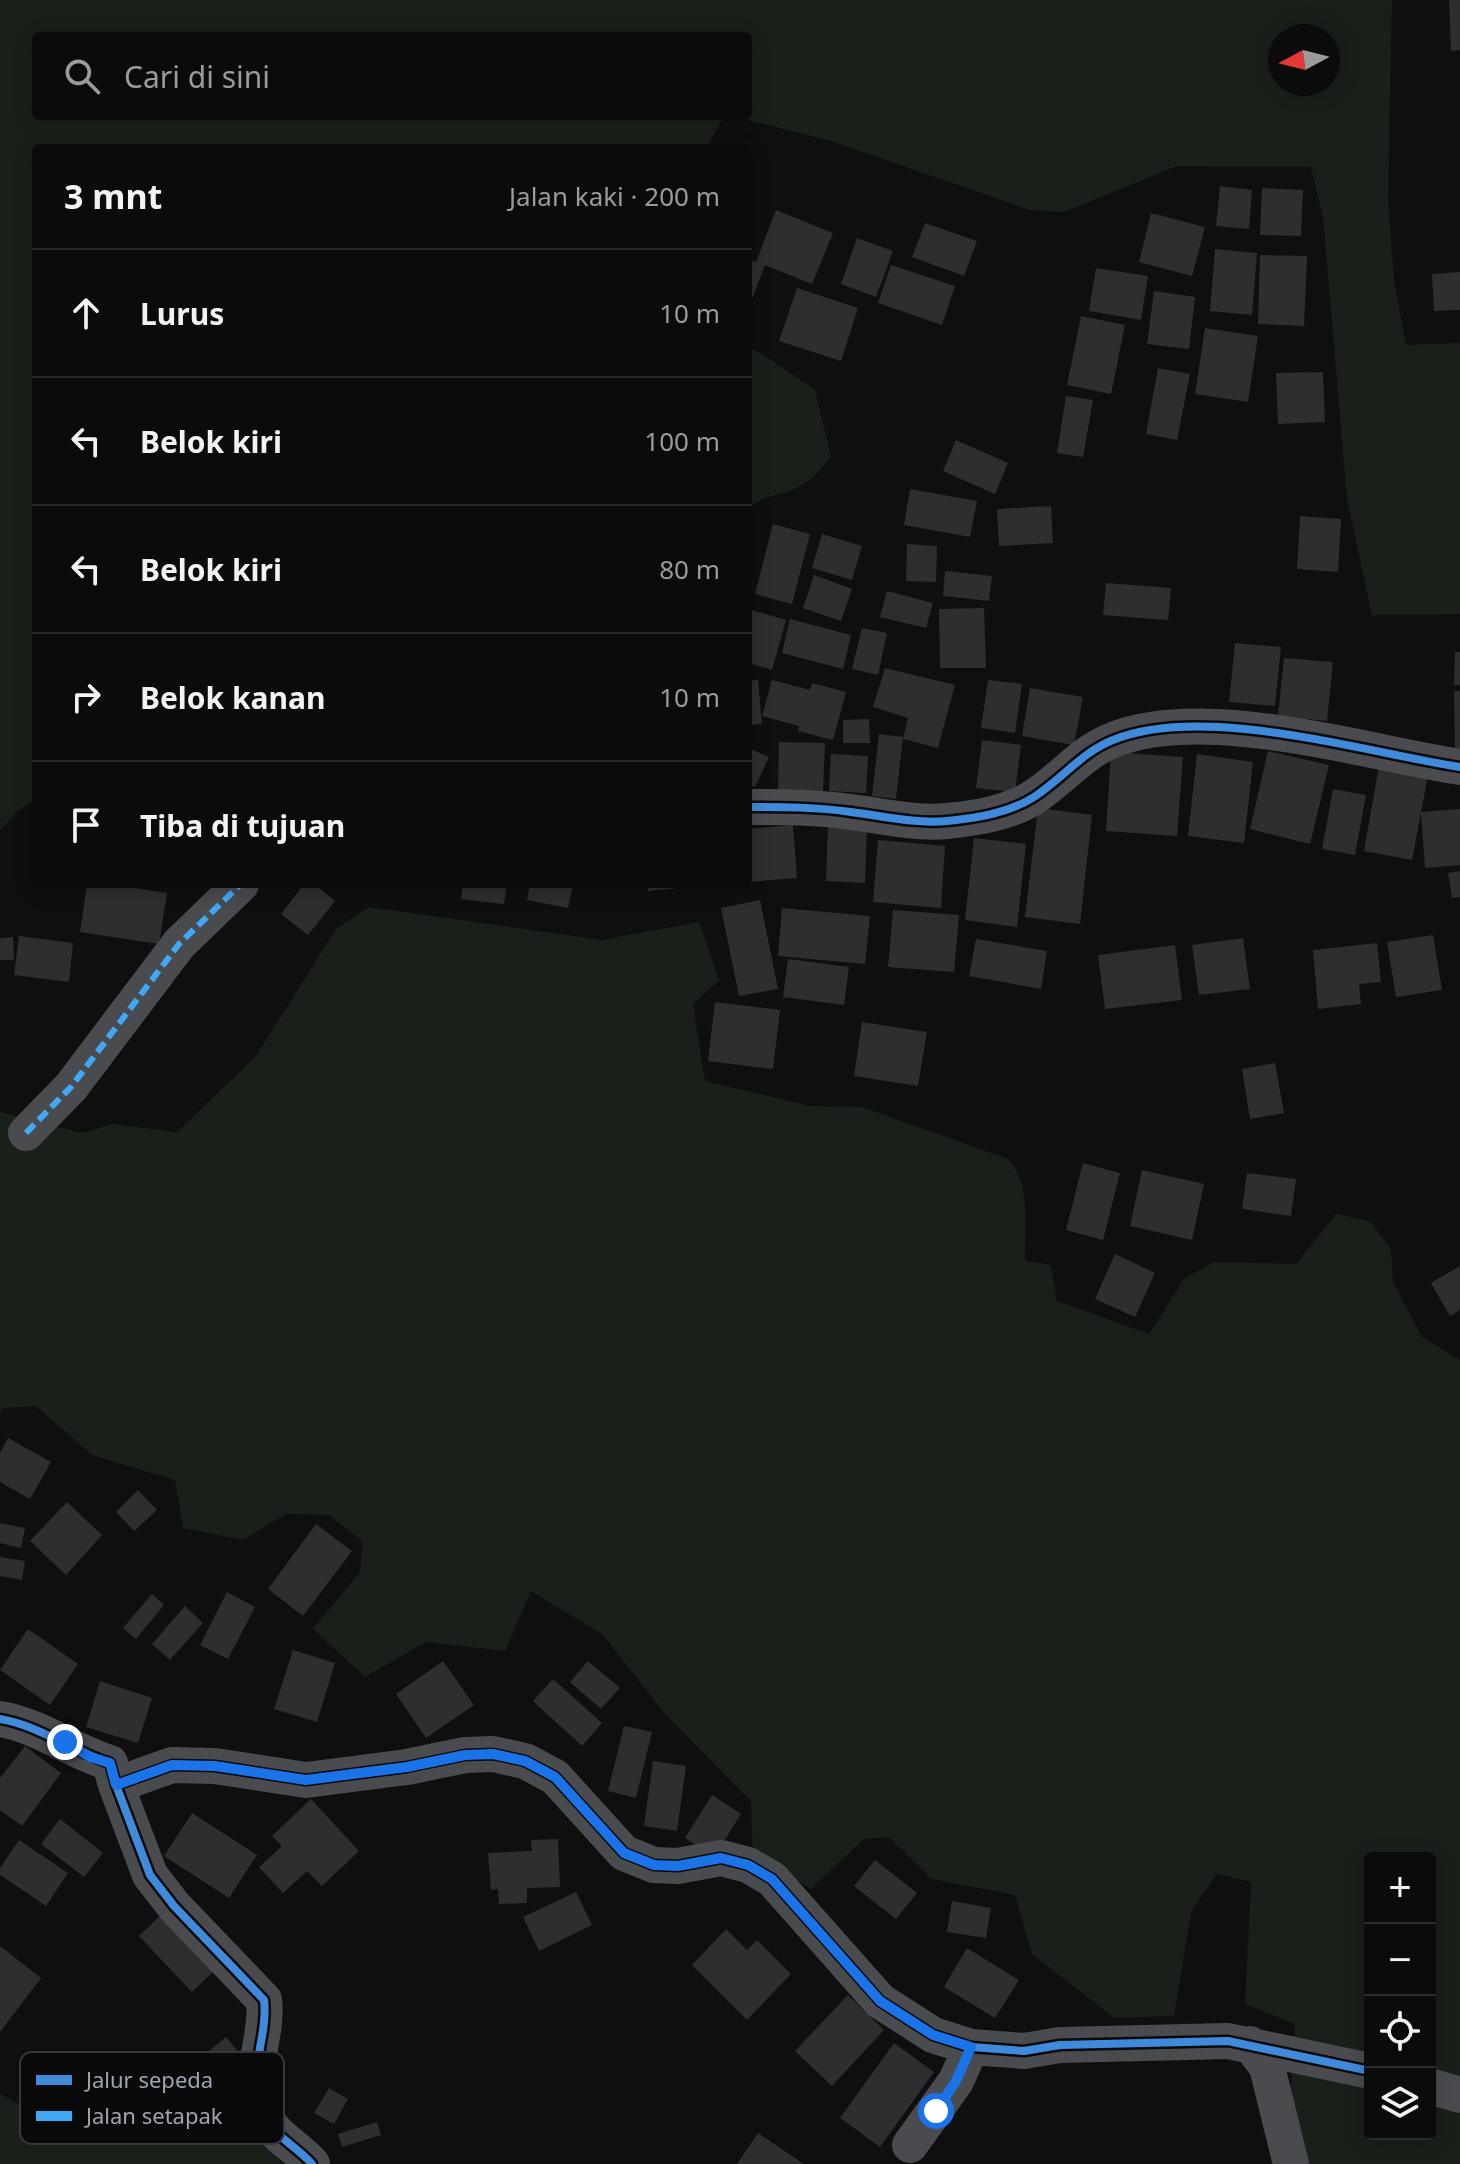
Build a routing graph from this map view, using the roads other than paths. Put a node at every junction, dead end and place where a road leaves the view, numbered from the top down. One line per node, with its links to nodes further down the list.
1 (1460, 767): 2 (street)
2 (752, 807)
3 (237, 888): 4 (street)
4 (26, 1133)
5 (0, 1719): 6 (street)
6 (116, 1785): 8 (street); 9 (street)
7 (1250, 2044): 8 (street); 10 (street); 16 (street)
8 (971, 2047): 14 (street)
9 (260, 2052)
10 (1364, 2070)
11 (1436, 2088): 12 (street)
12 (1460, 2095)
13 (284, 2138): 15 (street)
14 (910, 2145)
15 (312, 2164)
16 (1291, 2164)

